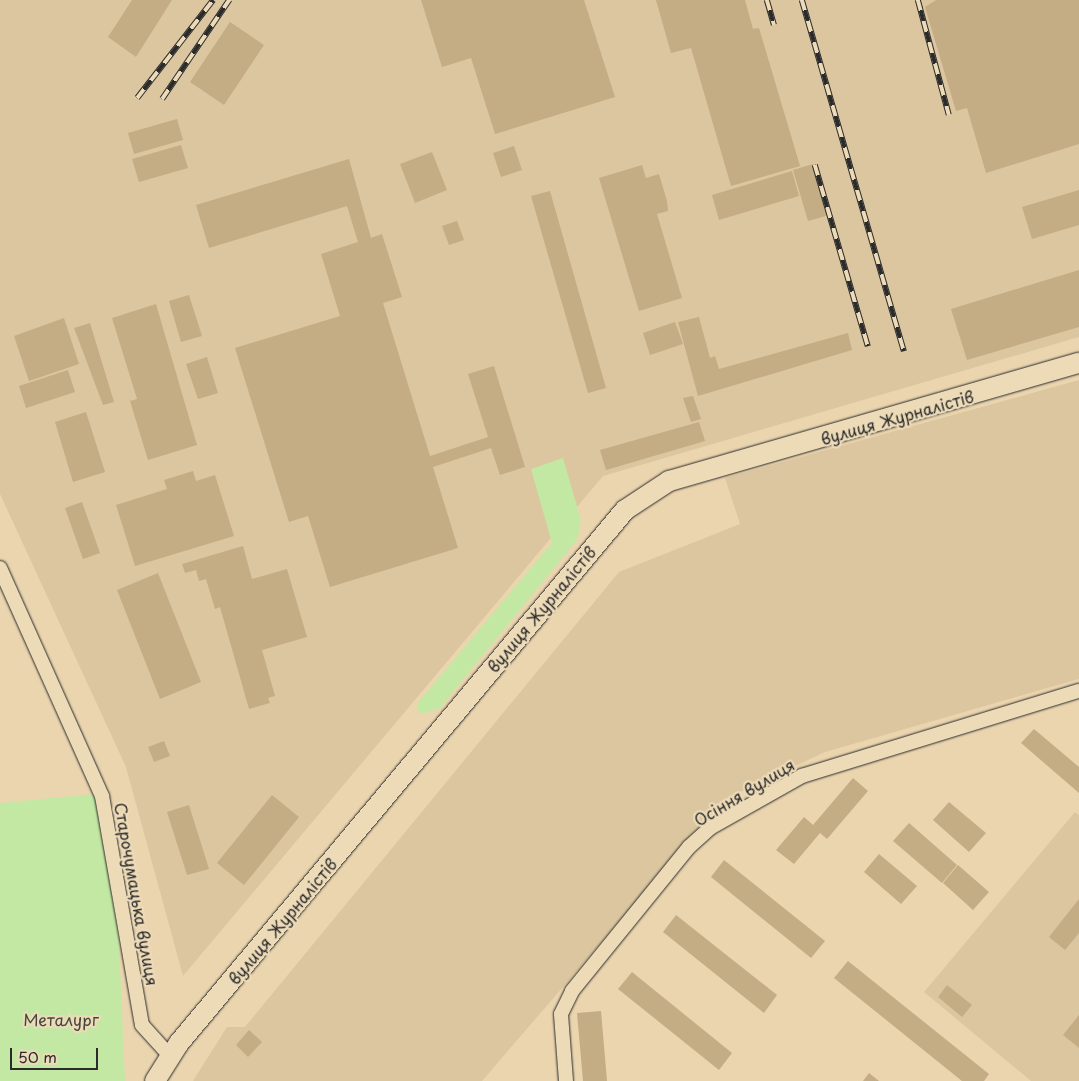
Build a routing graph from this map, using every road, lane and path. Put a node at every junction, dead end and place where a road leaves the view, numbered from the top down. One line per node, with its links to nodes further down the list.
1 (1079, 363): 4 (street, вулиця Журналістів)
2 (0, 568): 4 (street, Старочумацька вулиця)
3 (1079, 690): 6 (street, Осіння вулиця)
4 (170, 1056): 5 (street, вулиця Журналістів)
5 (155, 1081)
6 (566, 1081)

